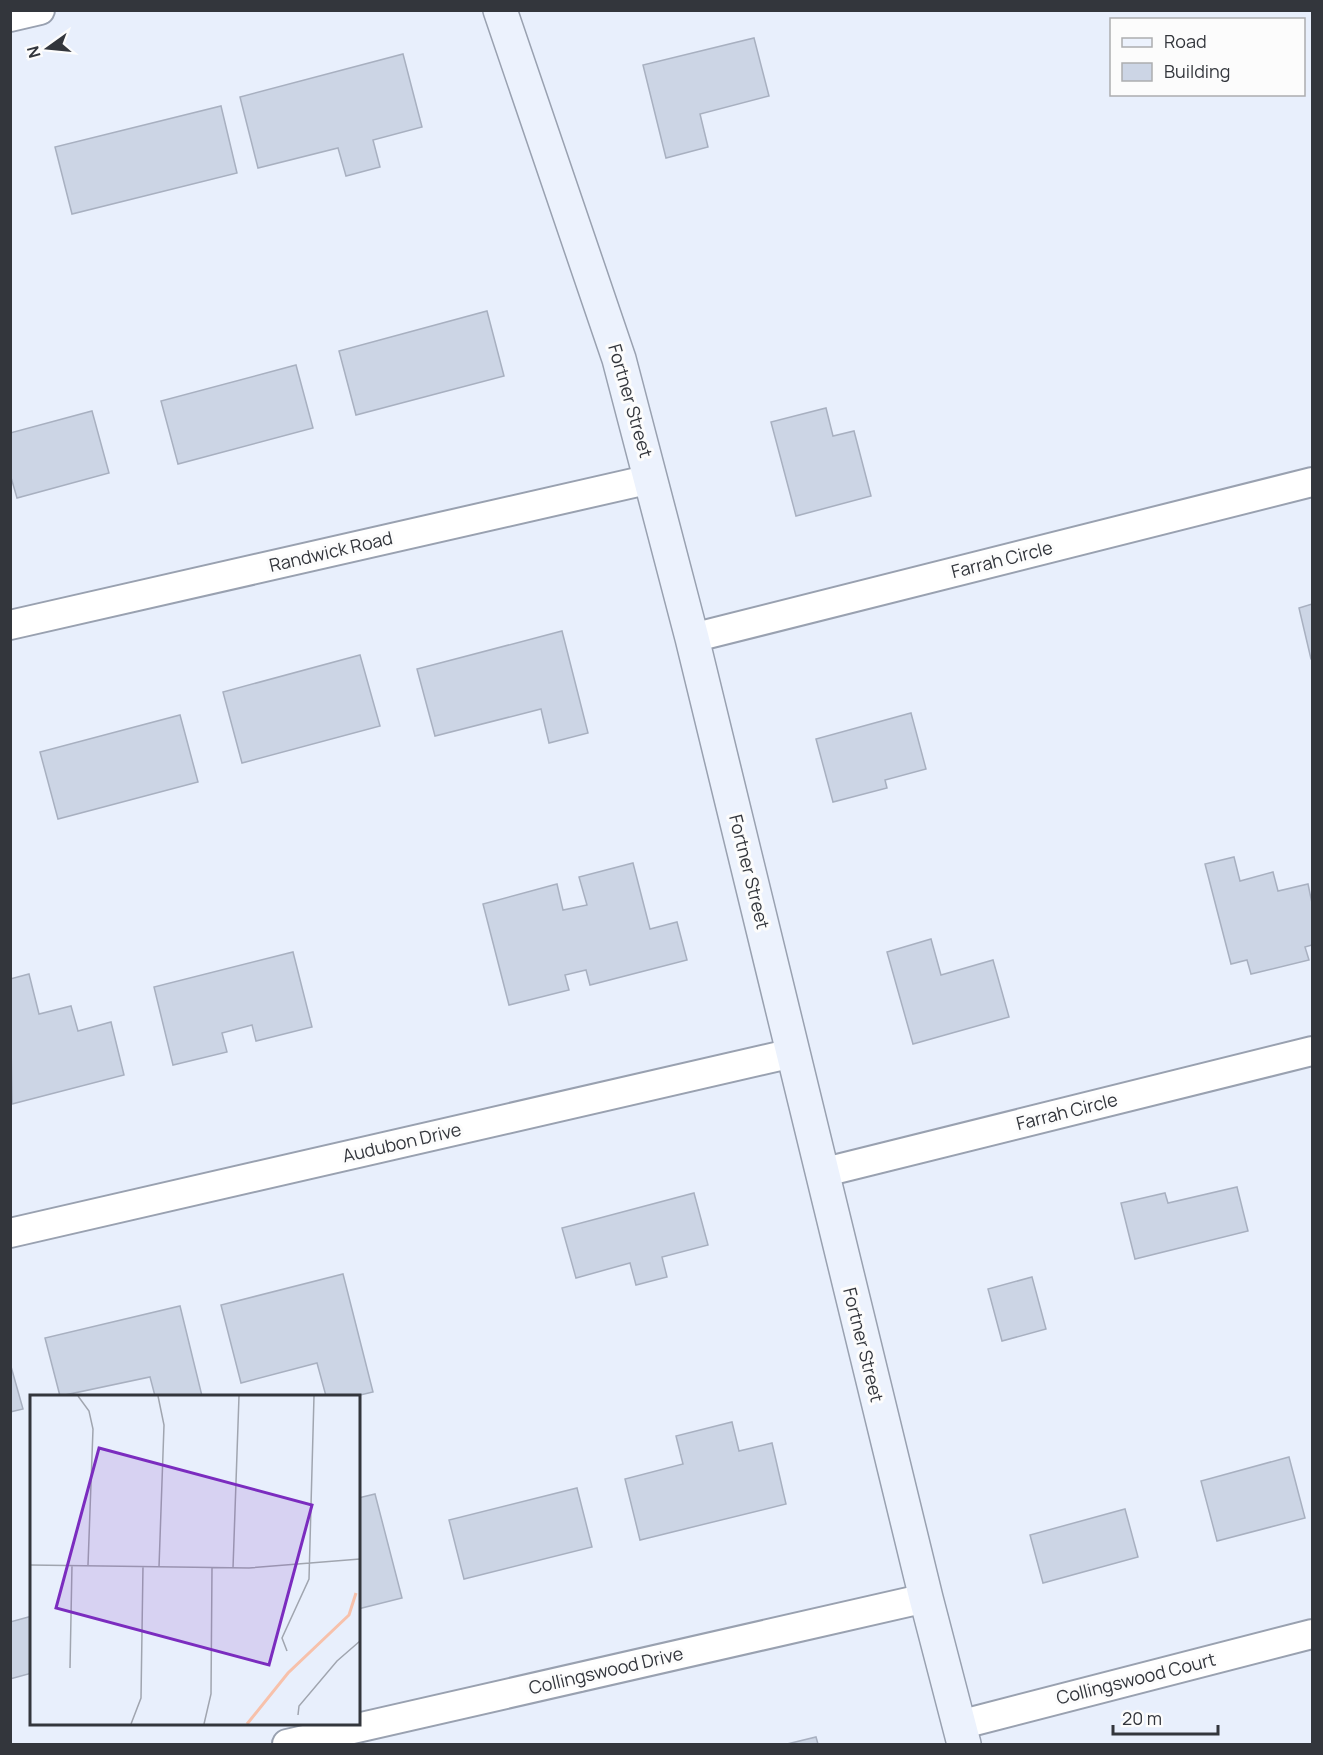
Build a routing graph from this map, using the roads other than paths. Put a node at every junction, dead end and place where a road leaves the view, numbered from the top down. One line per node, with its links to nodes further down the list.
1 (40, 10): 3 (street)
2 (500, 10): 4 (street, Fortner Street)
3 (10, 17)
4 (651, 479): 6 (street, Randwick Road); 7 (street, Fortner Street)
5 (1312, 482): 7 (street, Farrah Circle)
6 (10, 625)
7 (692, 638): 9 (street, Fortner Street)
8 (1312, 1052): 10 (street, Farrah Circle)
9 (793, 1053): 10 (street, Fortner Street); 11 (street, Audubon Drive)
10 (821, 1173): 12 (street, Fortner Street)
11 (10, 1233)
12 (926, 1599): 14 (street, Fortner Street); 15 (street, Collingswood Drive)
13 (1312, 1634): 14 (street, Collingswood Court)
14 (961, 1735)
15 (287, 1744)

